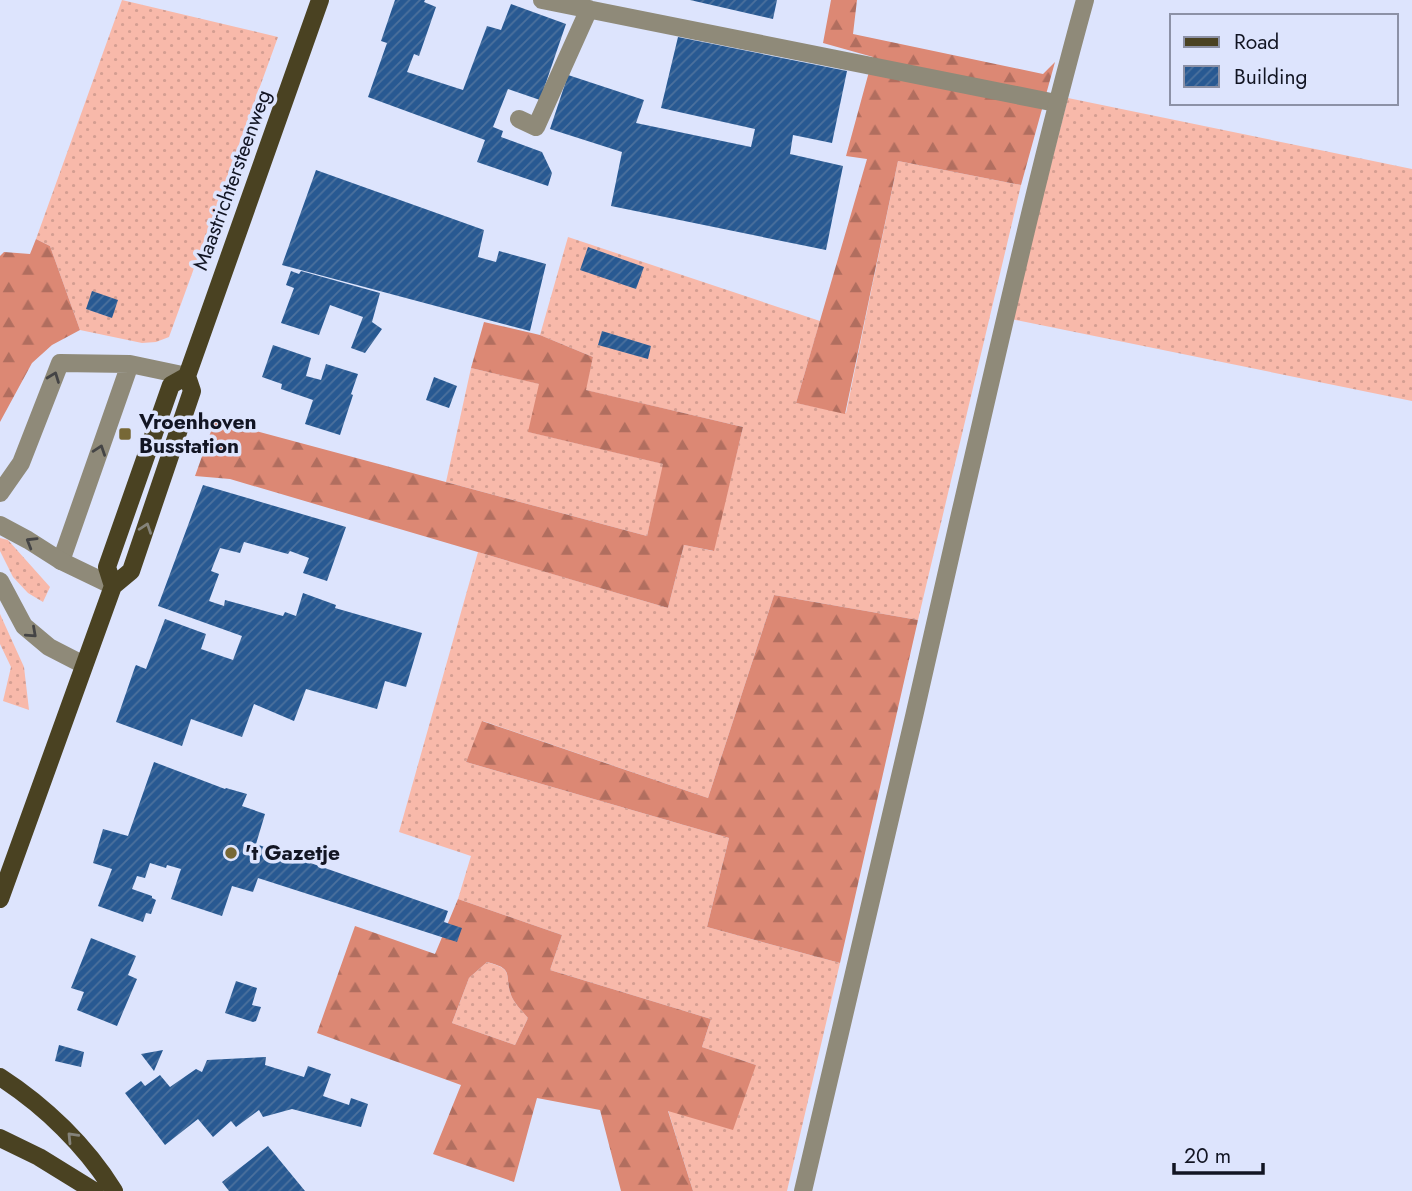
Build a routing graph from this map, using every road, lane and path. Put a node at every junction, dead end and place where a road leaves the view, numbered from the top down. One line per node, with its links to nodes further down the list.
1 (320, 0): 8 (main road, Maastrichtersteenweg)
2 (542, 0): 4 (street)
3 (1084, 0): 5 (street)
4 (589, 9): 5 (street); 6 (street)
5 (1056, 103): 20 (street)
6 (519, 119)
7 (130, 364): 8 (street); 9 (street, one-way to 7); 11 (street, one-way to 7)
8 (187, 376): 13 (main road, Maastrichtersteenweg)
9 (0, 492)
10 (0, 525): 11 (street, one-way to 10)
11 (61, 561): 13 (street)
12 (0, 581): 14 (street, one-way to 14)
13 (113, 586): 14 (main road, Maastrichtersteenweg)
14 (84, 665): 15 (main road, Maastrichtersteenweg)
15 (0, 899)
16 (0, 1077): 19 (main road, one-way to 16)
17 (0, 1138): 18 (main road)
18 (94, 1191)
19 (114, 1191)
20 (803, 1191)

